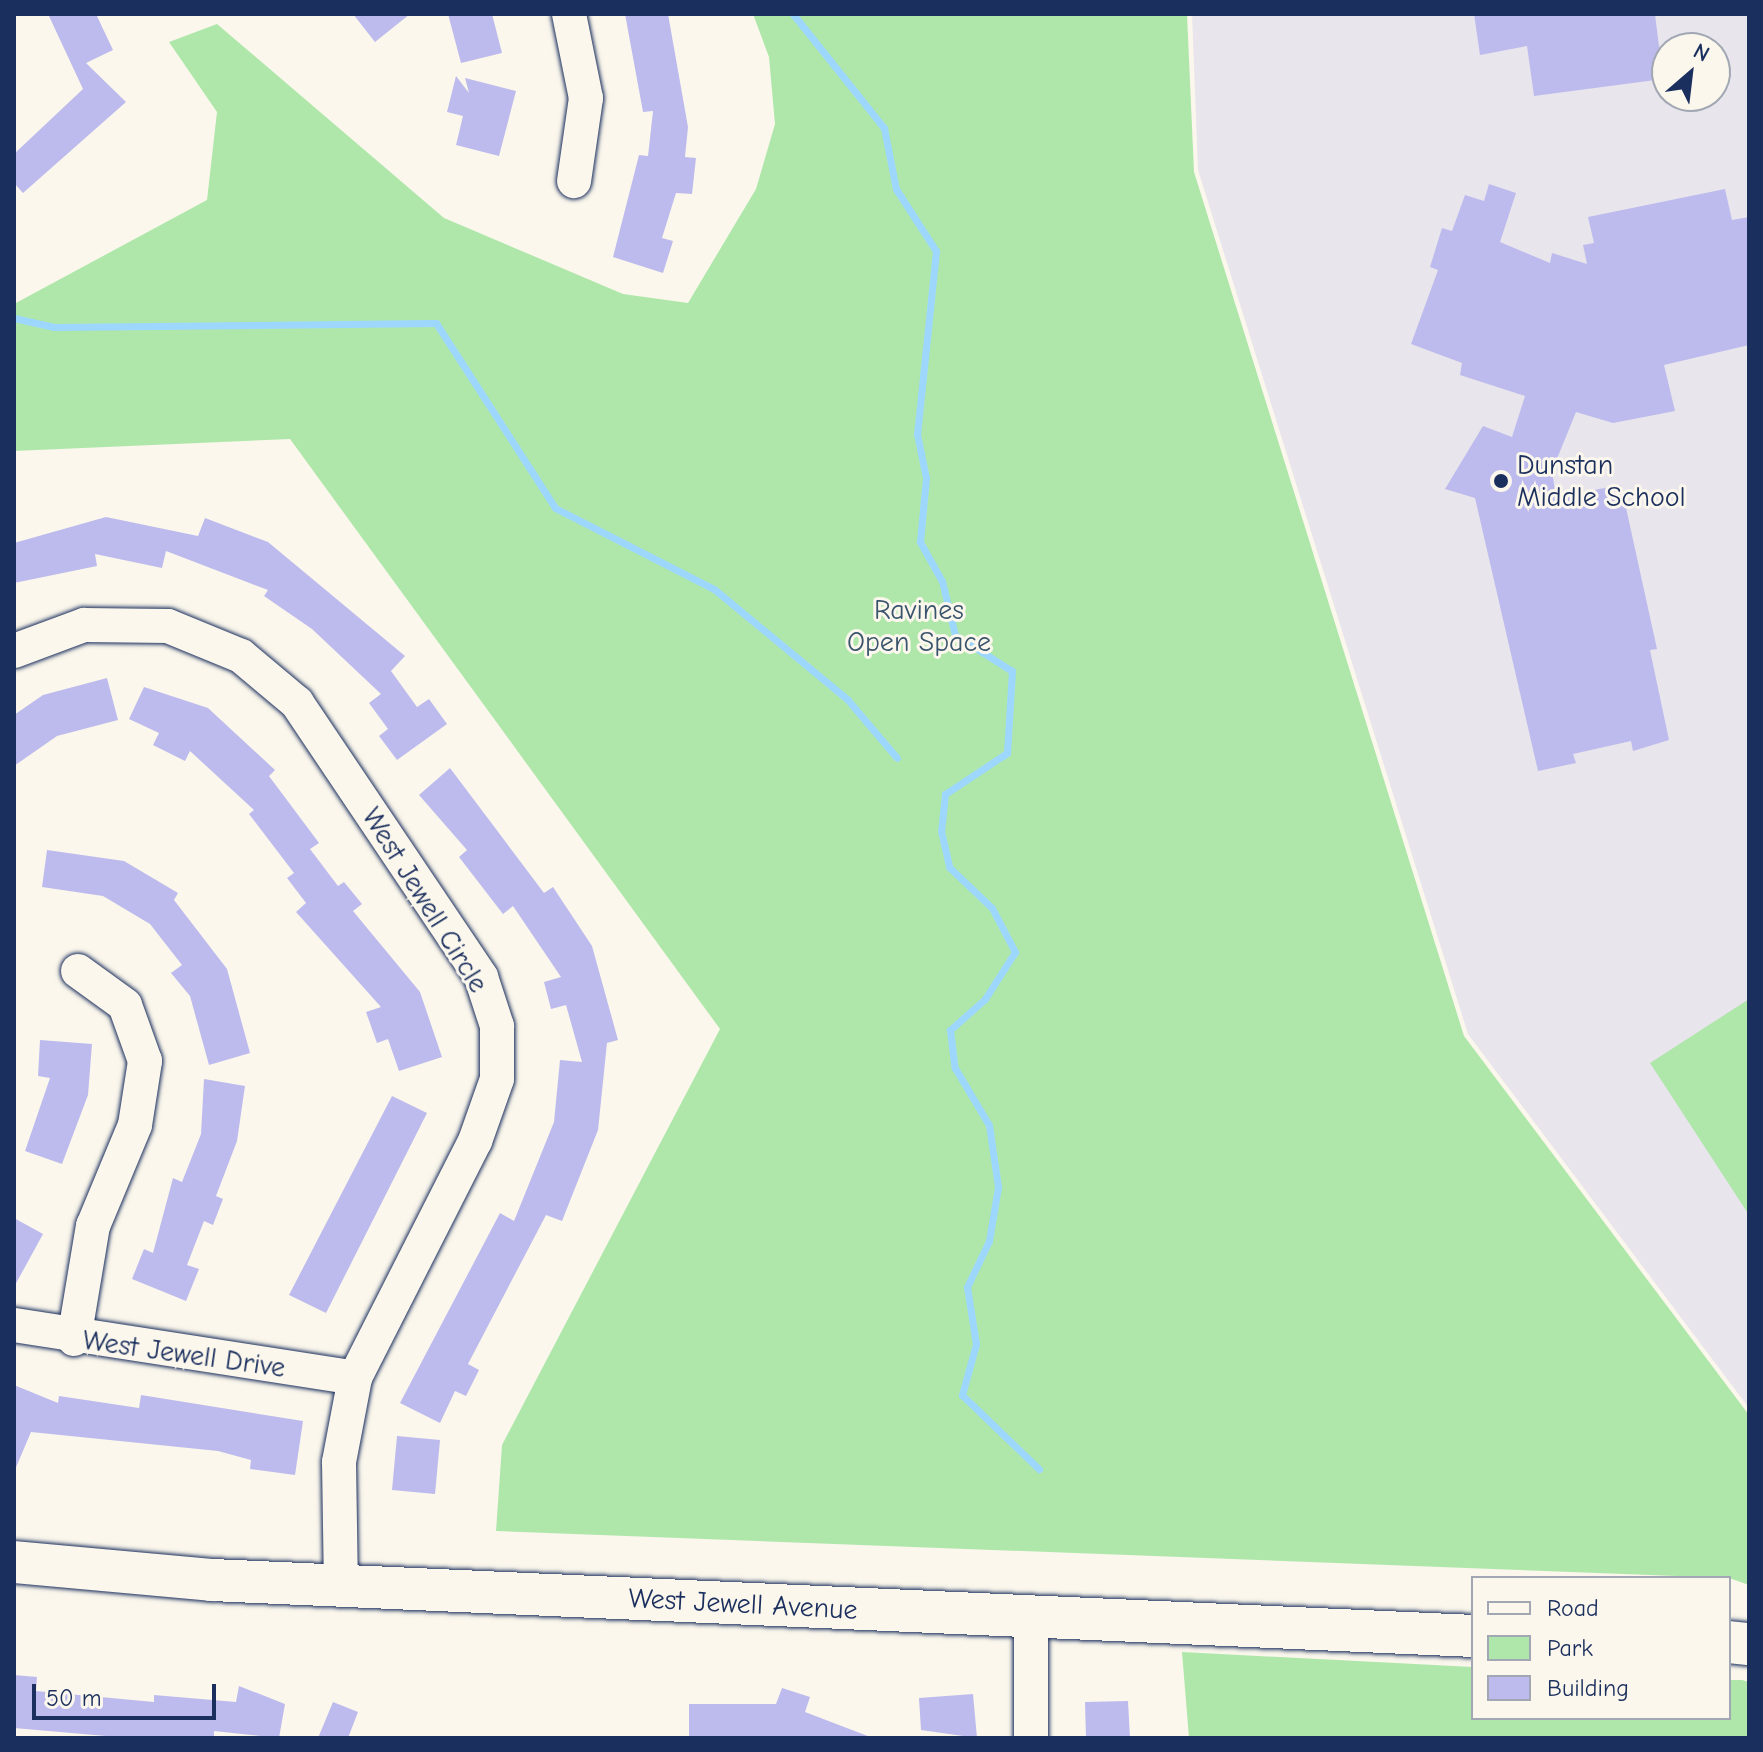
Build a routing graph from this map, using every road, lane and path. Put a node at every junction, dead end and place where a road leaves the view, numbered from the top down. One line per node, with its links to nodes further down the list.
1 (569, 14): 2 (street)
2 (574, 181)
3 (14, 651): 7 (street, West Jewell Circle)
4 (78, 971): 6 (street)
5 (14, 1325): 6 (street, West Jewell Drive)
6 (74, 1339): 7 (street, West Jewell Drive)
7 (355, 1378): 9 (street, West Jewell Circle)
8 (14, 1562): 9 (main road, West Jewell Avenue)
9 (341, 1585): 10 (main road, West Jewell Avenue)
10 (1031, 1617): 11 (main road, West Jewell Avenue); 12 (street)
11 (1471, 1636)
12 (1031, 1738)

